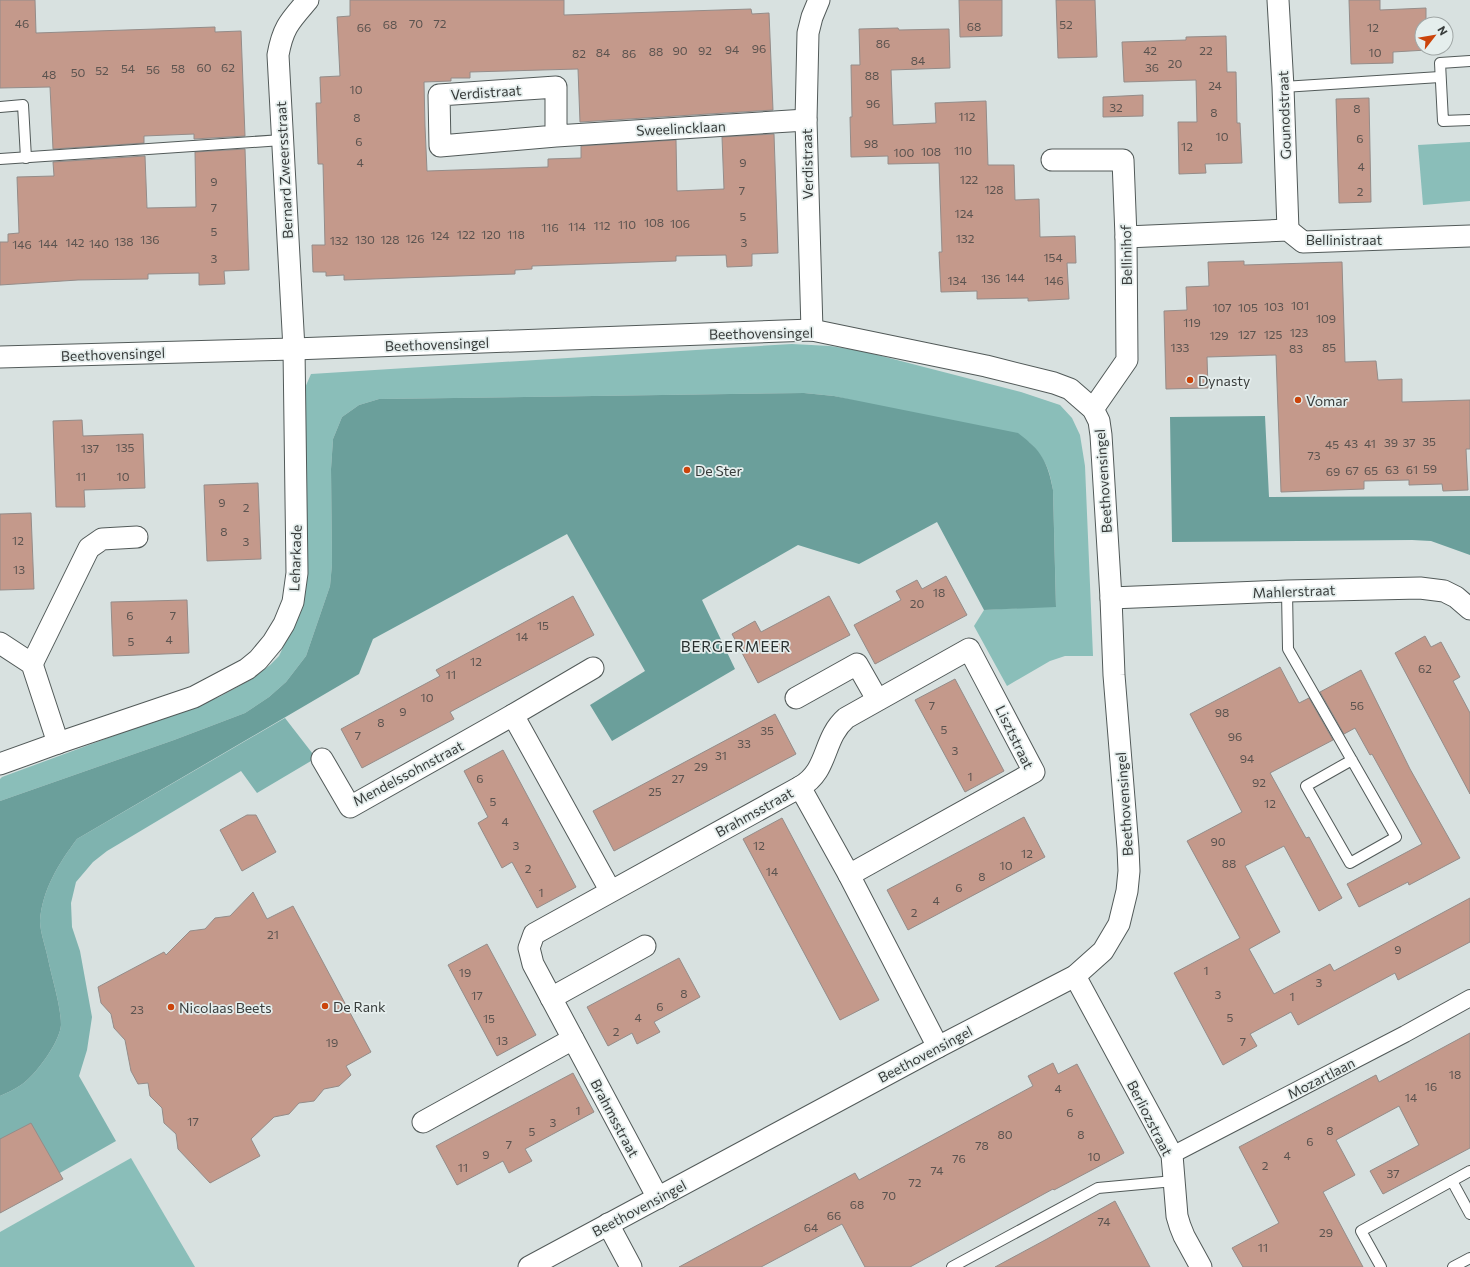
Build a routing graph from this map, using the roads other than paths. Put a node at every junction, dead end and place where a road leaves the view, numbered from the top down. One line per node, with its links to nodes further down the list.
1 (308, 0): 11 (street, Bernard Zweersstraat)
2 (819, 0): 8 (street, Verdistraat)
3 (1278, 0): 6 (street, Gounodstraat)
4 (1470, 61): 5 (lane)
5 (1440, 77): 6 (lane); 9 (lane)
6 (1283, 87): 15 (street, Gounodstraat)
7 (0, 107): 12 (lane)
8 (806, 120): 10 (street, Sweelincklaan); 18 (street, Verdistraat)
9 (1470, 120)
10 (556, 136): 10 (street, Verdistraat)
11 (282, 140): 12 (lane); 19 (street, Bernard Zweersstraat)
12 (26, 158): 13 (lane)
13 (0, 160)
14 (1052, 160): 17 (street, Bellinihof)
15 (1288, 230): 16 (street, Bellinistraat); 17 (street, Bellinistraat)
16 (1470, 236)
17 (1126, 237): 21 (street, Bellinihof)
18 (812, 330): 19 (street, Beethovensingel); 21 (street, Beethovensingel)
19 (294, 349): 20 (street, Beethovensingel); 32 (street, Leharkade)
20 (0, 357)
21 (1093, 409): 24 (street, Beethovensingel)
22 (137, 537): 27 (street)
23 (1287, 591): 24 (street, Mahlerstraat); 25 (street, Mahlerstraat); 34 (lane)
24 (1111, 598): 40 (street, Beethovensingel)
25 (1470, 609)
26 (0, 643): 27 (street)
27 (32, 664): 32 (street)
28 (593, 668): 31 (street, Mendelssohnstraat)
29 (796, 698): 30 (street)
30 (878, 699): 36 (street, Lisztstraat); 37 (street, Lisztstraat)
31 (514, 715): 33 (street, Mendelssohnstraat); 38 (street)
32 (58, 742): 35 (street, Leharkade)
33 (322, 759)
34 (1352, 760): 34 (lane)
35 (0, 764)
36 (800, 787): 37 (street, Brahmsstraat); 38 (street, Brahmsstraat)
37 (848, 875): 44 (street, Brahmsstraat)
38 (610, 890): 41 (street, Brahmsstraat)
39 (645, 946): 41 (street)
40 (1075, 976): 44 (street, Beethovensingel); 46 (street, Berliozstraat)
41 (551, 998): 43 (street, Brahmsstraat)
42 (1470, 998): 46 (street, Mozartlaan)
43 (573, 1039): 45 (street); 50 (street, Brahmsstraat)
44 (938, 1046): 50 (street, Beethovensingel)
45 (424, 1122)
46 (1172, 1155): 48 (street, Berliozstraat)
47 (1470, 1171): 49 (lane)
48 (1174, 1181): 56 (lane); 57 (street, Berliozstraat)
49 (1452, 1181): 51 (lane); 58 (lane)
50 (658, 1198): 52 (street, Beethovensingel)
51 (1470, 1214)
52 (608, 1224): 54 (street, Beethovensingel); 55 (street)
53 (1470, 1258): 59 (lane)
54 (529, 1267)
55 (630, 1267)
56 (952, 1267)
57 (1201, 1267)
58 (1381, 1267)
59 (1453, 1267)

